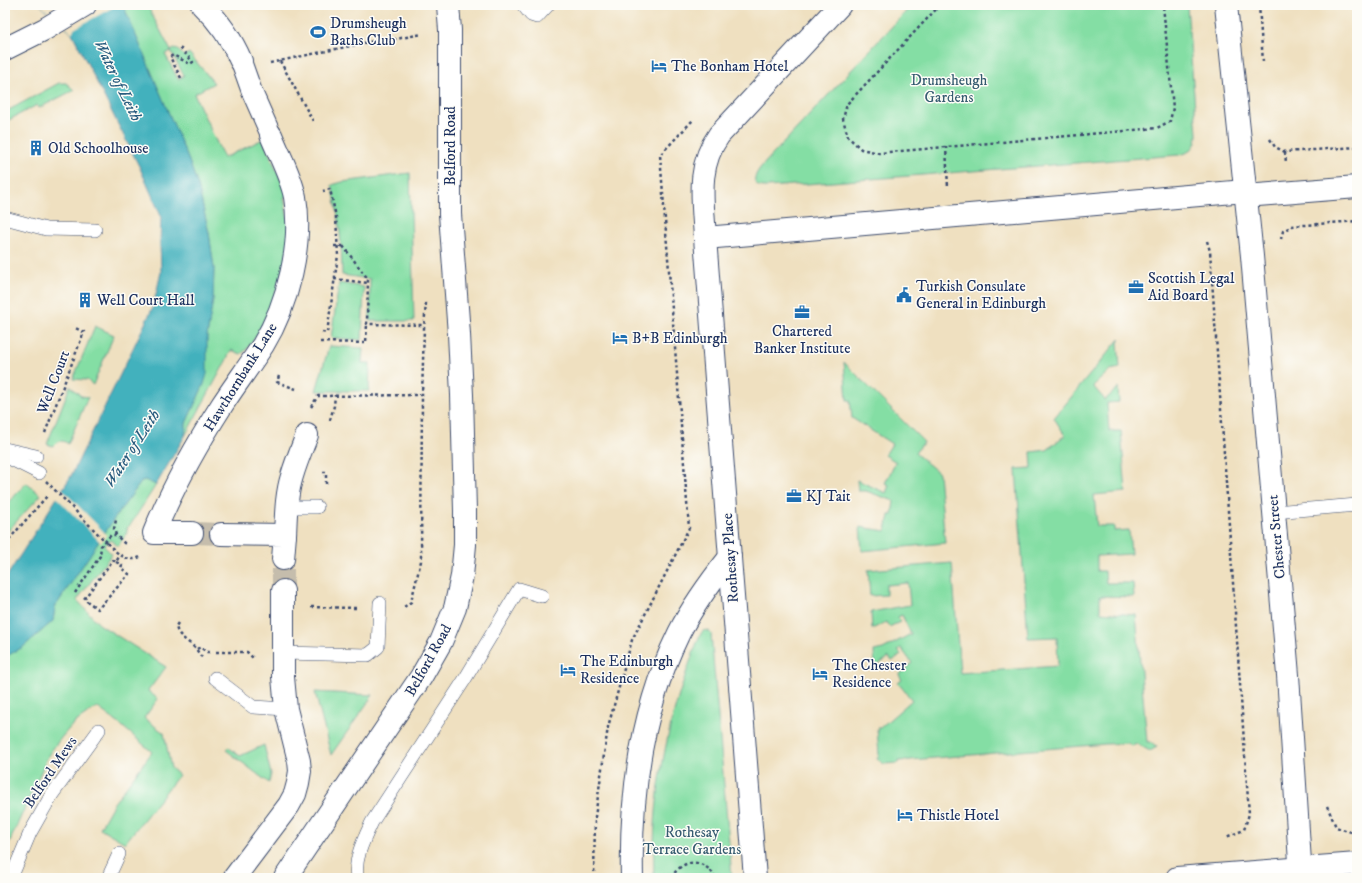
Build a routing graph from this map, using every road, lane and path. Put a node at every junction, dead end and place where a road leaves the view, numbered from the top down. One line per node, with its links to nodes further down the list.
1 (85, 5): 13 (street)
2 (202, 5): 15 (street, Hawthornbank Lane)
3 (448, 5): 37 (street, Belford Road)
4 (523, 5): 5 (lane)
5 (548, 5)
6 (840, 5): 31 (street)
7 (940, 5): 22 (path)
8 (1163, 5): 22 (path)
9 (1226, 5): 27 (street)
10 (1259, 5): 16 (path)
11 (412, 35): 14 (path)
12 (184, 46): 17 (path)
13 (5, 49)
14 (280, 61): 15 (path); 19 (path)
15 (243, 65): 20 (street, Hawthornbank Lane)
16 (1263, 66)
17 (181, 78)
18 (697, 115): 92 (path)
19 (313, 121)
20 (271, 135): 60 (street, Hawthornbank Lane)
21 (1268, 136): 23 (path)
22 (946, 146): 24 (path)
23 (1357, 147)
24 (947, 173)
25 (1357, 187): 27 (street)
26 (318, 192): 35 (path)
27 (1245, 194): 31 (street); 58 (street, Chester Street)
28 (5, 218): 30 (lane)
29 (1357, 221): 33 (path)
30 (95, 230)
31 (705, 238): 67 (street, Rothesay Place)
32 (1206, 242): 83 (path)
33 (1280, 243)
34 (334, 246): 36 (path, bridge)
35 (334, 278): 36 (path); 41 (path)
36 (368, 283): 38 (path)
37 (456, 288): 39 (path); 90 (street, Belford Road)
38 (367, 324): 39 (path); 42 (path)
39 (424, 325): 46 (path)
40 (75, 328): 49 (path, Well Court)
41 (322, 332)
42 (320, 342)
43 (278, 380): 44 (path)
44 (296, 389)
45 (335, 395): 46 (path); 47 (path); 48 (path)
46 (422, 395): 73 (path)
47 (313, 404)
48 (334, 406)
49 (44, 435)
50 (310, 435): 56 (street)
51 (5, 449): 53 (lane)
52 (5, 456): 54 (lane)
53 (36, 456)
54 (43, 477): 65 (path, bridge)
55 (1357, 505): 58 (lane)
56 (287, 507): 57 (lane); 63 (street)
57 (316, 507)
58 (1274, 512): 86 (street, Chester Street)
59 (116, 520): 62 (path)
60 (192, 533)
61 (221, 534): 63 (street)
62 (116, 535): 64 (path); 70 (path)
63 (285, 535): 68 (street)
64 (121, 540)
65 (114, 550)
66 (120, 555): 69 (path)
67 (730, 557): 93 (street); 96 (street, Rothesay Place)
68 (283, 559)
69 (116, 562): 69 (path)
70 (75, 593)
71 (542, 596): 91 (lane)
72 (283, 598): 74 (path); 77 (street)
73 (380, 606): 77 (lane)
74 (354, 608)
75 (178, 623): 76 (path)
76 (197, 649): 78 (path); 79 (path)
77 (282, 653): 81 (street)
78 (249, 654)
79 (198, 655)
80 (215, 678): 81 (lane)
81 (286, 709): 89 (street)
82 (99, 730): 87 (lane, Belford Mews)
83 (1226, 837)
84 (119, 854): 88 (lane)
85 (1357, 864): 86 (street)
86 (1300, 873): 97 (street)
87 (11, 878)
88 (108, 878)
89 (234, 878)
90 (285, 878)
91 (357, 878)
92 (594, 878)
93 (632, 878)
94 (671, 878): 95 (path)
95 (716, 878)
96 (755, 878)
97 (1177, 878)

